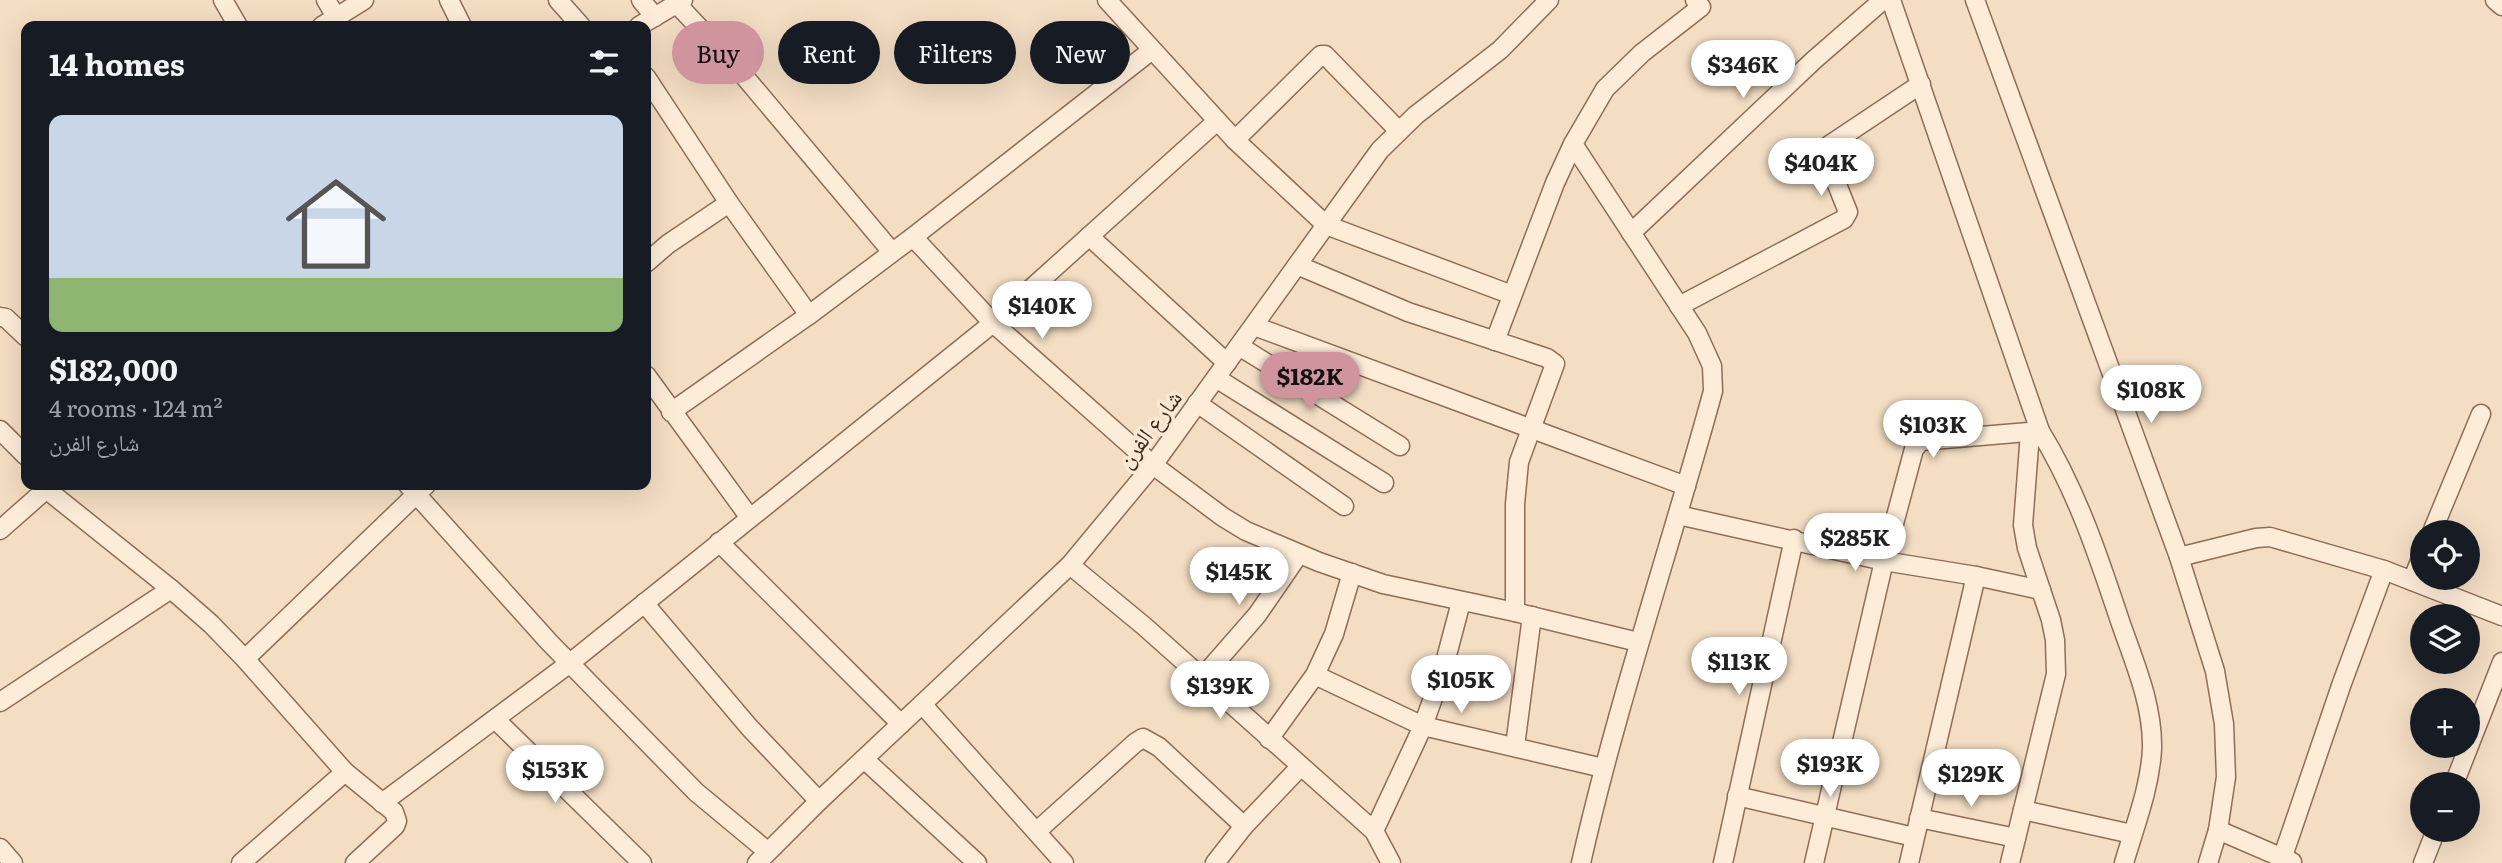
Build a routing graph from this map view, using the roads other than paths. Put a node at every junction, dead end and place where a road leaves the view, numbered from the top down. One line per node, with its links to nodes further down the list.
1 (223, 0): 17 (street)
2 (326, 0): 18 (street)
3 (364, 0): 19 (street)
4 (449, 0): 20 (street)
5 (558, 0): 21 (street)
6 (640, 0): 16 (street)
7 (1107, 0): 23 (street)
8 (1549, 0): 27 (street, شارع الفرن)
9 (1695, 0): 29 (street)
10 (1883, 0): 32 (street)
11 (1891, 0): 24 (street)
12 (1975, 0): 72 (street)
13 (2495, 0): 15 (street)
14 (680, 2): 16 (street); 35 (street)
15 (2502, 6)
16 (655, 17): 22 (street)
17 (234, 21)
18 (329, 21)
19 (331, 21)
20 (460, 21)
21 (577, 21)
22 (648, 21)
23 (1152, 50): 26 (street); 34 (street)
24 (1921, 84): 39 (street); 54 (street)
25 (651, 85): 30 (street)
26 (1217, 121): 28 (street); 33 (street)
27 (1399, 131): 28 (street); 31 (street, شارع الفرن)
28 (1235, 140): 31 (street)
29 (1573, 144): 32 (street); 38 (street)
30 (729, 203): 36 (street); 40 (street)
31 (1326, 225): 37 (street, شارع الفرن); 38 (street)
32 (1631, 233): 39 (street)
33 (1089, 236): 42 (street); 47 (street)
34 (913, 237): 35 (street); 42 (street)
35 (892, 253): 40 (street)
36 (651, 259)
37 (1297, 265): 43 (street, شارع الفرن); 45 (street)
38 (1513, 295): 45 (street)
39 (1679, 306): 59 (street)
40 (808, 315): 50 (street)
41 (0, 317): 44 (street)
42 (993, 323): 57 (street); 66 (street)
43 (1254, 326): 46 (street, شارع الفرن); 53 (street)
44 (21, 332)
45 (1495, 341): 53 (street)
46 (1239, 346): 47 (street, شارع الفرن); 55 (street)
47 (1221, 370): 49 (street, شارع الفرن); 58 (street)
48 (651, 382): 50 (street)
49 (1197, 403): 57 (street, شارع الفرن); 64 (street)
50 (671, 412): 66 (street)
51 (2480, 414): 67 (street)
52 (0, 430): 56 (street)
53 (1532, 430): 59 (street); 84 (street)
54 (2035, 432): 73 (street); 80 (street); 114 (street)
55 (1401, 446)
56 (21, 451)
57 (1153, 465): 71 (street); 74 (street, شارع الفرن)
58 (1384, 483)
59 (1686, 486): 65 (street)
60 (46, 490): 68 (street)
61 (53, 490): 79 (street)
62 (415, 490): 87 (street)
63 (419, 490): 89 (street)
64 (1344, 506)
65 (1678, 515): 69 (street); 86 (street)
66 (750, 518): 70 (street)
67 (2437, 520)
68 (0, 530)
69 (1794, 539): 73 (street); 104 (street)
70 (719, 542): 83 (street); 95 (street)
71 (1299, 554): 76 (street); 91 (street)
72 (2179, 557): 75 (street); 111 (street)
73 (1884, 561): 77 (street); 108 (street)
74 (1070, 565): 91 (street); 93 (street, شارع الفرن)
75 (2384, 570): 78 (street); 121 (street)
76 (1352, 573): 82 (street); 90 (street)
77 (1976, 576): 80 (street); 109 (street)
78 (2410, 580)
79 (171, 589): 87 (street); 92 (street)
80 (2042, 590): 107 (street)
81 (2436, 590): 85 (street)
82 (1461, 601): 84 (street); 96 (street)
83 (644, 603): 89 (street); 105 (street)
84 (1524, 614): 86 (street); 98 (street)
85 (2502, 615)
86 (1638, 642): 101 (street)
87 (245, 659): 102 (street)
88 (2502, 662): 103 (street)
89 (570, 663): 94 (street); 119 (street)
90 (1315, 676): 96 (street); 97 (street)
91 (1202, 678): 97 (street)
92 (0, 702)
93 (922, 704): 95 (street, شارع الفرن); 112 (street)
94 (495, 719): 106 (street); 125 (street)
95 (901, 724): 99 (street, شارع الفرن)
96 (1423, 726): 98 (street); 113 (street)
97 (1269, 739): 100 (street)
98 (1515, 746): 101 (street)
99 (864, 759): 105 (street, شارع الفرن); 126 (street)
100 (1300, 767): 110 (street); 113 (street)
101 (1604, 768): 129 (street)
102 (345, 772): 106 (street); 123 (street)
103 (2459, 772)
104 (1737, 796): 108 (street); 130 (street)
105 (820, 801): 119 (street, شارع الفرن)
106 (382, 803): 124 (street)
107 (2023, 810): 114 (street); 116 (street)
108 (1823, 817): 115 (street); 131 (street)
109 (1919, 818): 115 (street); 116 (street)
110 (1244, 826): 112 (street); 127 (street)
111 (2218, 830): 121 (street); 135 (street)
112 (1037, 831): 120 (street)
113 (1374, 831): 128 (street)
114 (2132, 834): 134 (street)
115 (1914, 837): 132 (street)
116 (2016, 838): 133 (street)
117 (2431, 842): 136 (street)
118 (0, 848): 122 (street)
119 (762, 857)
120 (1059, 861)
121 (2288, 861)
122 (13, 863)
123 (241, 863)
124 (355, 863)
125 (642, 863)
126 (977, 863)
127 (1215, 863)
128 (1391, 863)
129 (1581, 863)
130 (1723, 863)
131 (1814, 863)
132 (1909, 863)
133 (2010, 863)
134 (2124, 863)
135 (2208, 863)
136 (2423, 863)

